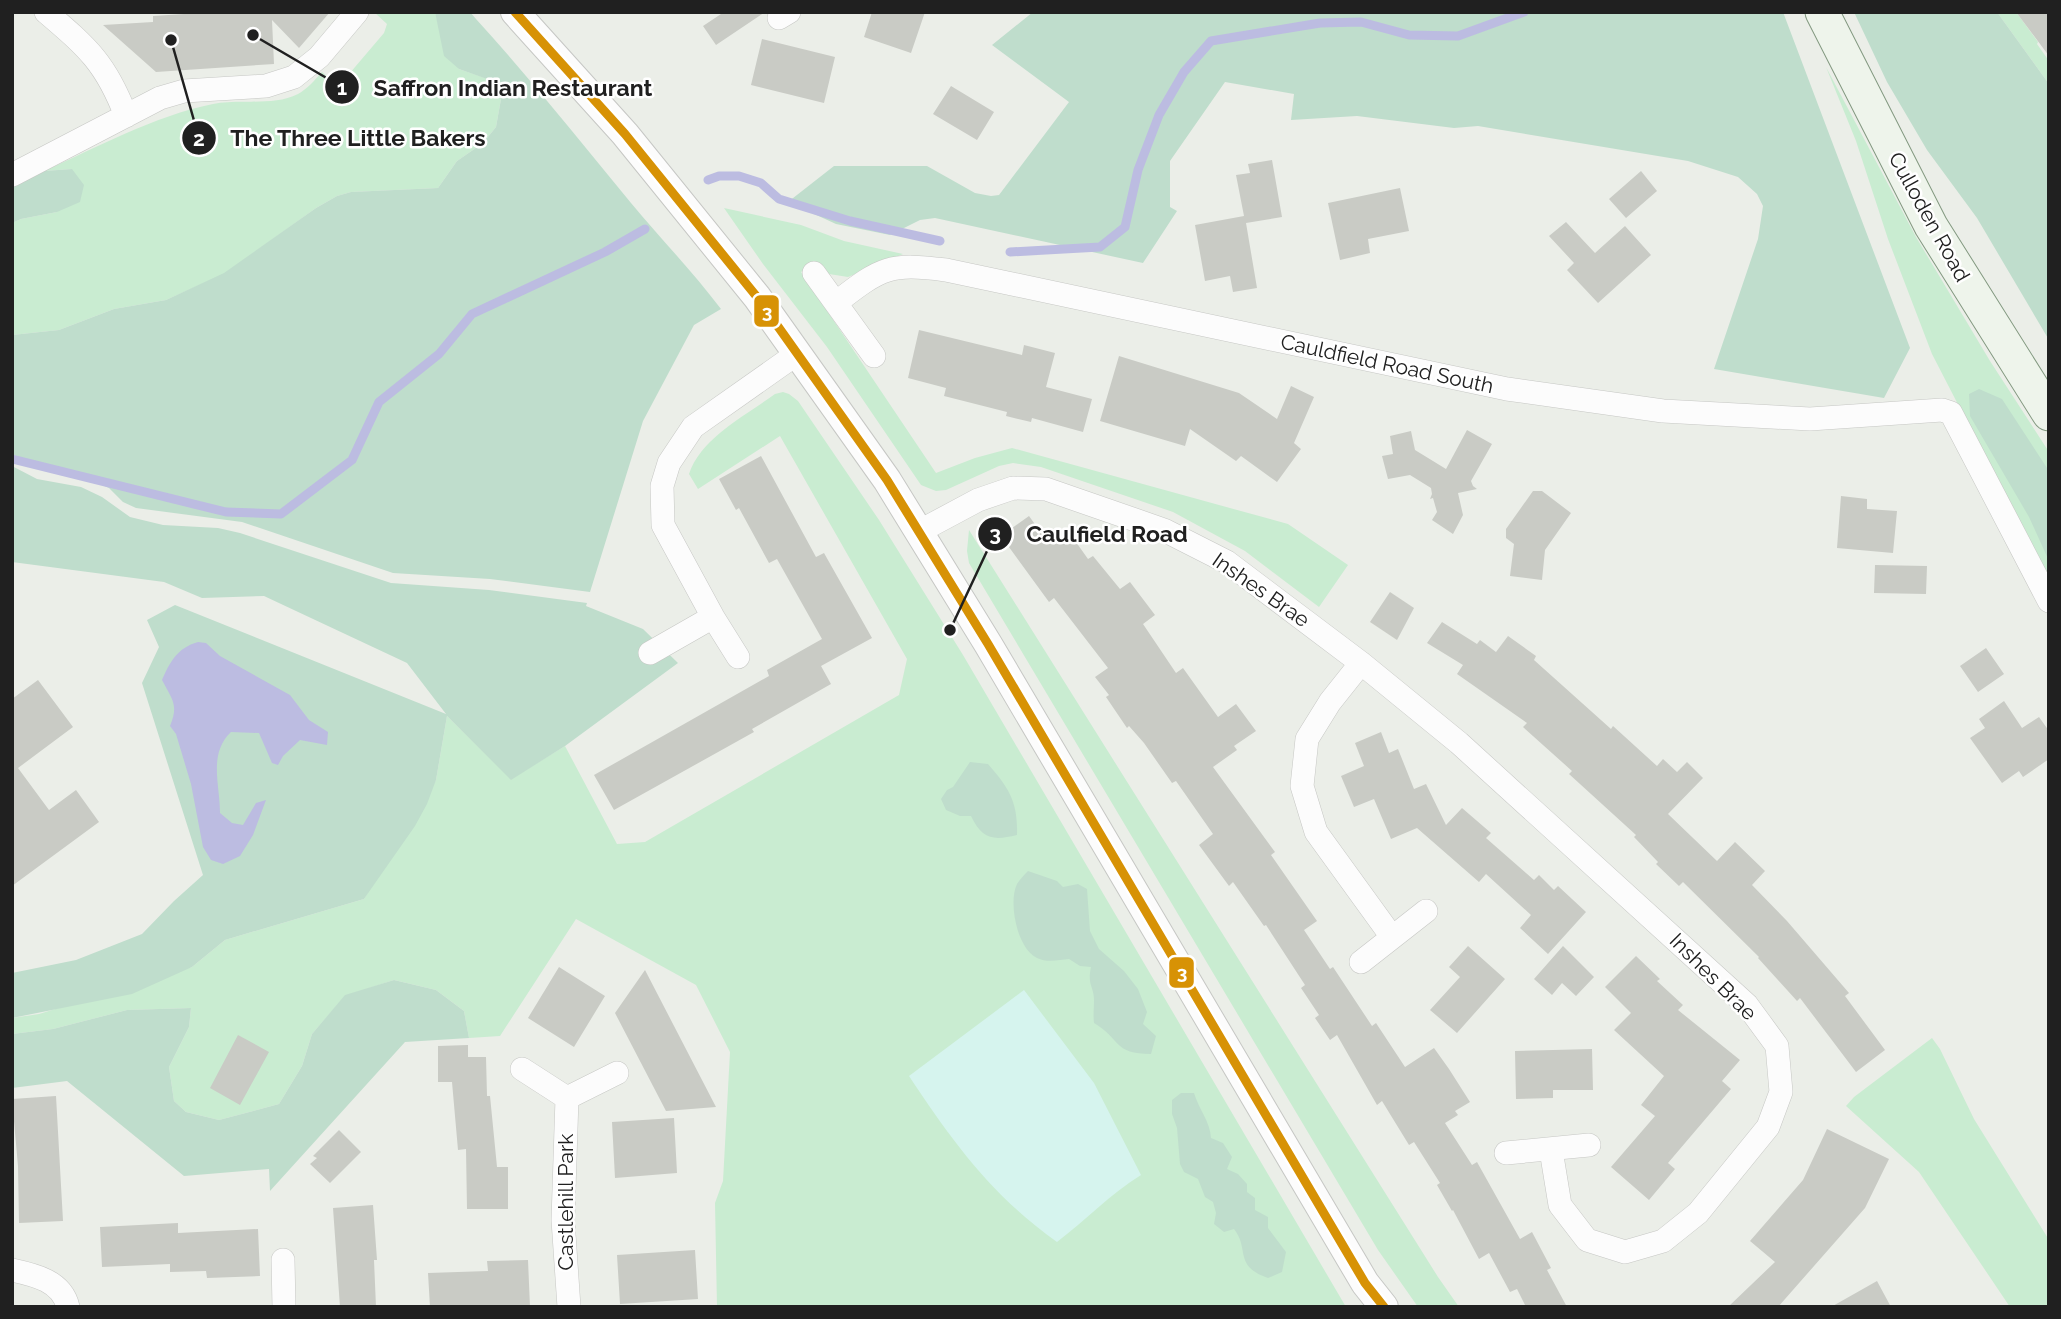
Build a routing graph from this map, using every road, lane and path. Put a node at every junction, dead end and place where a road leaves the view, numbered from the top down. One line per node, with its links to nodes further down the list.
1 (46, 12): 5 (street)
2 (357, 12): 5 (street)
3 (514, 12): 9 (street)
4 (1822, 12): 11 (main road, Culloden Road)
5 (126, 116): 6 (street)
6 (12, 175)
7 (814, 273): 8 (street)
8 (837, 302): 10 (street); 13 (street, Cauldfield Road South)
9 (798, 353): 12 (street); 14 (street)
10 (874, 356)
11 (2049, 414)
12 (920, 531): 17 (street, Inshes Brae); 32 (street)
13 (2049, 601)
14 (713, 617): 15 (street); 16 (street)
15 (650, 653)
16 (738, 657)
17 (1362, 663): 19 (street); 25 (street, Inshes Brae)
18 (1426, 911): 19 (street)
19 (1392, 937): 20 (street)
20 (1361, 962)
21 (523, 1069): 23 (street)
22 (617, 1073): 23 (street)
23 (567, 1098): 31 (street, Castlehill Park)
24 (1589, 1145): 25 (street)
25 (1551, 1150): 26 (street)
26 (1506, 1153)
27 (283, 1260): 30 (street)
28 (12, 1270): 29 (street)
29 (68, 1307)
30 (284, 1307)
31 (569, 1307)
32 (1384, 1307)

